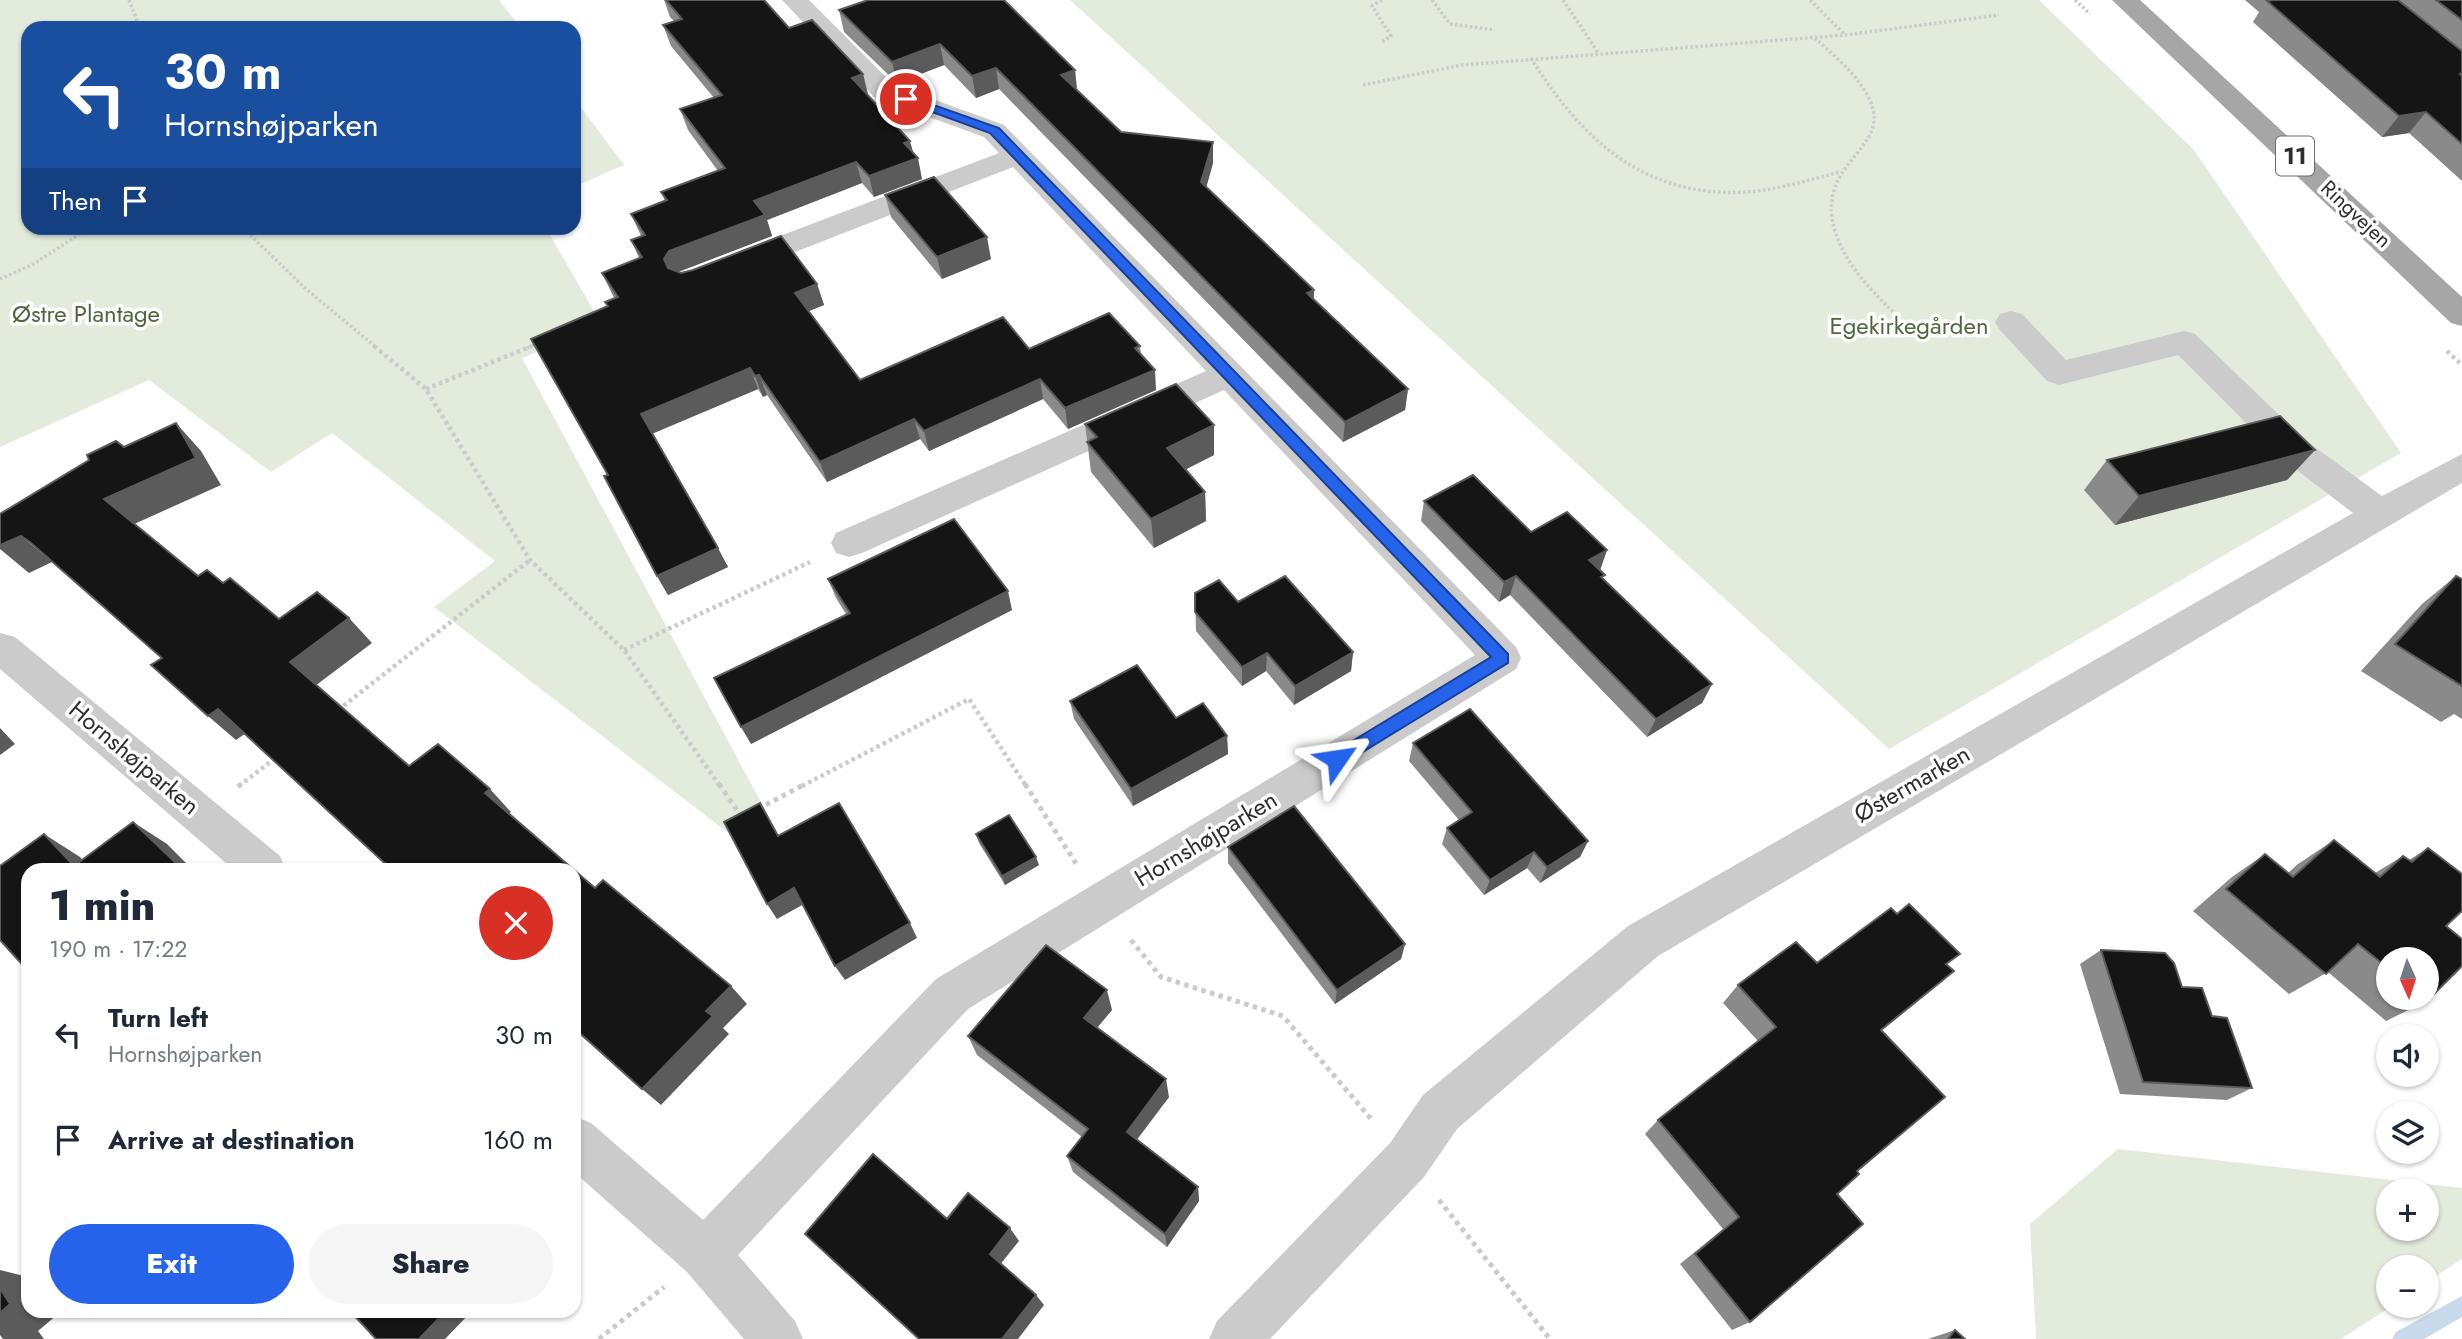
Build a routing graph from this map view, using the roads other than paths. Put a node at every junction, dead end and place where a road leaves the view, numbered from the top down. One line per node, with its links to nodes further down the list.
1 (795, 0): 3 (street, Hornshøjparken)
2 (2125, 0): 5 (main road, Ringvejen / 11)
3 (1019, 155): 4 (street); 7 (street, Hornshøjparken)
4 (716, 272)
5 (2462, 315)
6 (2011, 322): 9 (street)
7 (1229, 374): 10 (street); 14 (street, Hornshøjparken)
8 (2462, 467): 9 (street, Østermarken)
9 (2379, 513): 16 (street, Østermarken)
10 (849, 544)
11 (2, 648): 12 (street, Hornshøjparken)
12 (257, 863)
13 (581, 1146): 14 (street)
14 (705, 1254): 15 (street)
15 (777, 1339)
16 (1235, 1339)

